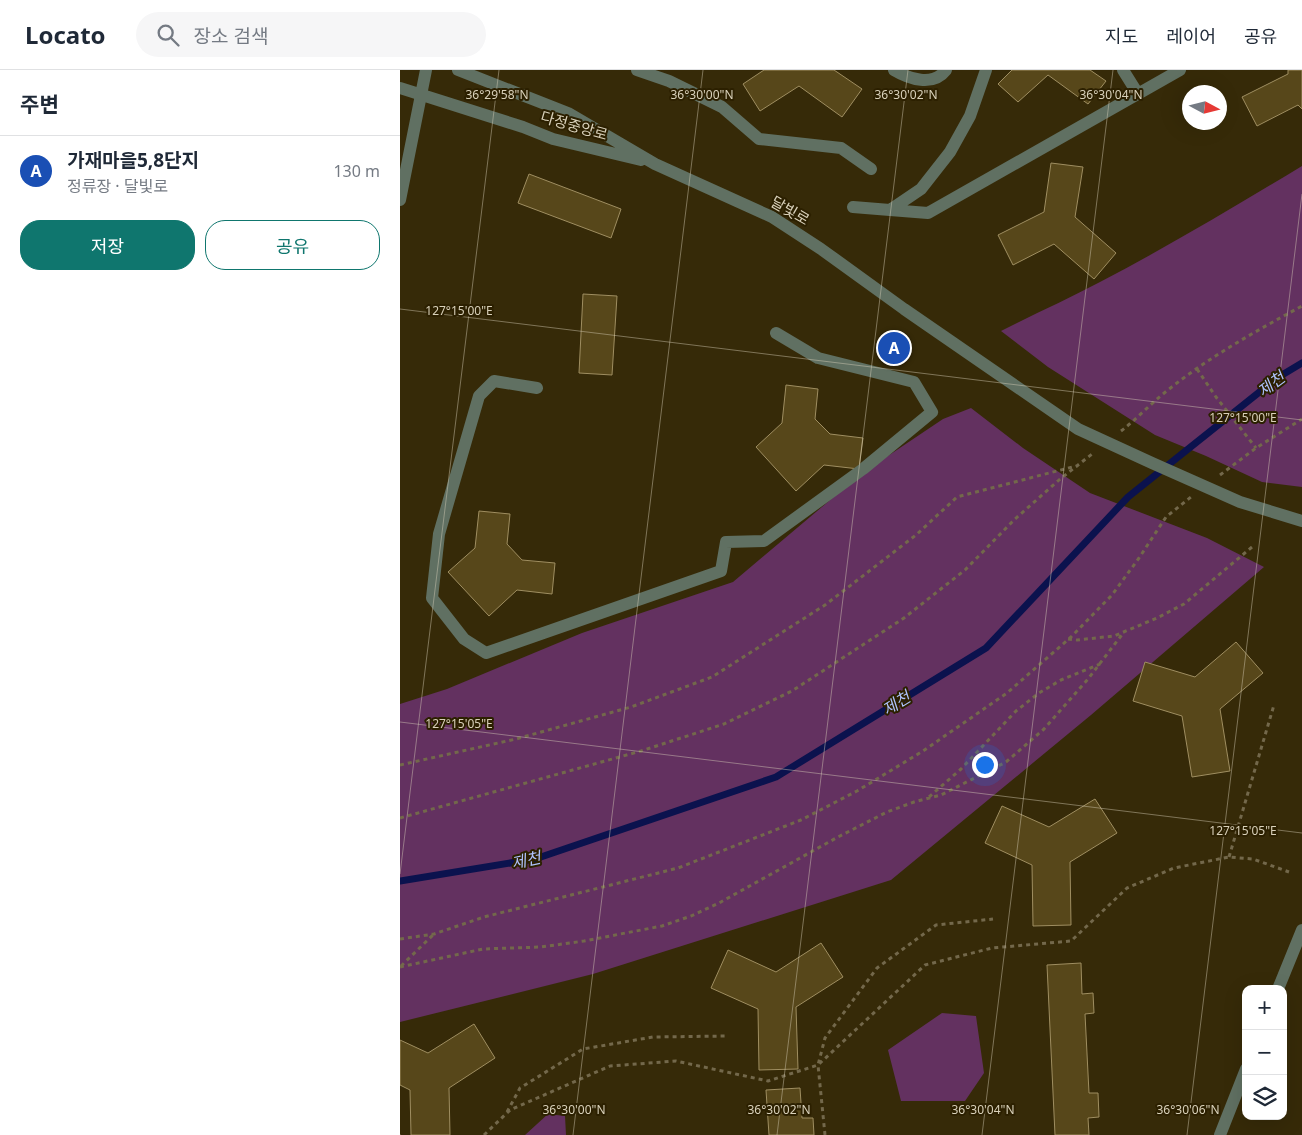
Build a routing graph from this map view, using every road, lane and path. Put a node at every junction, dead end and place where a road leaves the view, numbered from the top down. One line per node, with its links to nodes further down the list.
1 (426, 70): 10 (street)
2 (458, 70): 12 (street, 달빛로)
3 (637, 70): 13 (street)
4 (894, 70): 5 (street)
5 (946, 70)
6 (986, 70): 16 (street)
7 (1123, 70): 11 (street)
8 (1180, 70): 11 (street)
9 (400, 88): 10 (street, 다정중앙로)
10 (421, 94): 12 (street, 다정중앙로); 14 (street)
11 (1138, 94): 16 (street)
12 (655, 164): 28 (street, 달빛로)
13 (871, 169)
14 (400, 200)
15 (853, 207): 16 (street)
16 (890, 210)
17 (1302, 306): 19 (path)
18 (776, 333): 20 (street)
19 (1197, 369): 22 (path); 23 (path)
20 (537, 388)
21 (1302, 419): 23 (path)
22 (1114, 436)
23 (1256, 448): 26 (path)
24 (1092, 454): 25 (path)
25 (1077, 465): 34 (path); 36 (path)
26 (1218, 476)
27 (1196, 494): 31 (path)
28 (1302, 521)
29 (1252, 547): 30 (path)
30 (1124, 632): 31 (path); 32 (path)
31 (1068, 639): 41 (path)
32 (1100, 663): 35 (path); 35 (path)
33 (1274, 706): 37 (path)
34 (400, 765)
35 (928, 798): 43 (path)
36 (400, 818)
37 (1228, 857): 38 (path); 46 (path)
38 (1289, 872)
39 (993, 919): 46 (path)
40 (1302, 930): 44 (street)
41 (434, 934): 42 (path); 43 (path)
42 (400, 939)
43 (400, 967)
44 (1280, 985)
45 (728, 1036): 48 (path)
46 (818, 1065): 48 (path); 50 (path)
47 (1244, 1075): 51 (street)
48 (506, 1114): 49 (path)
49 (484, 1135)
50 (825, 1135)
51 (1220, 1135)

